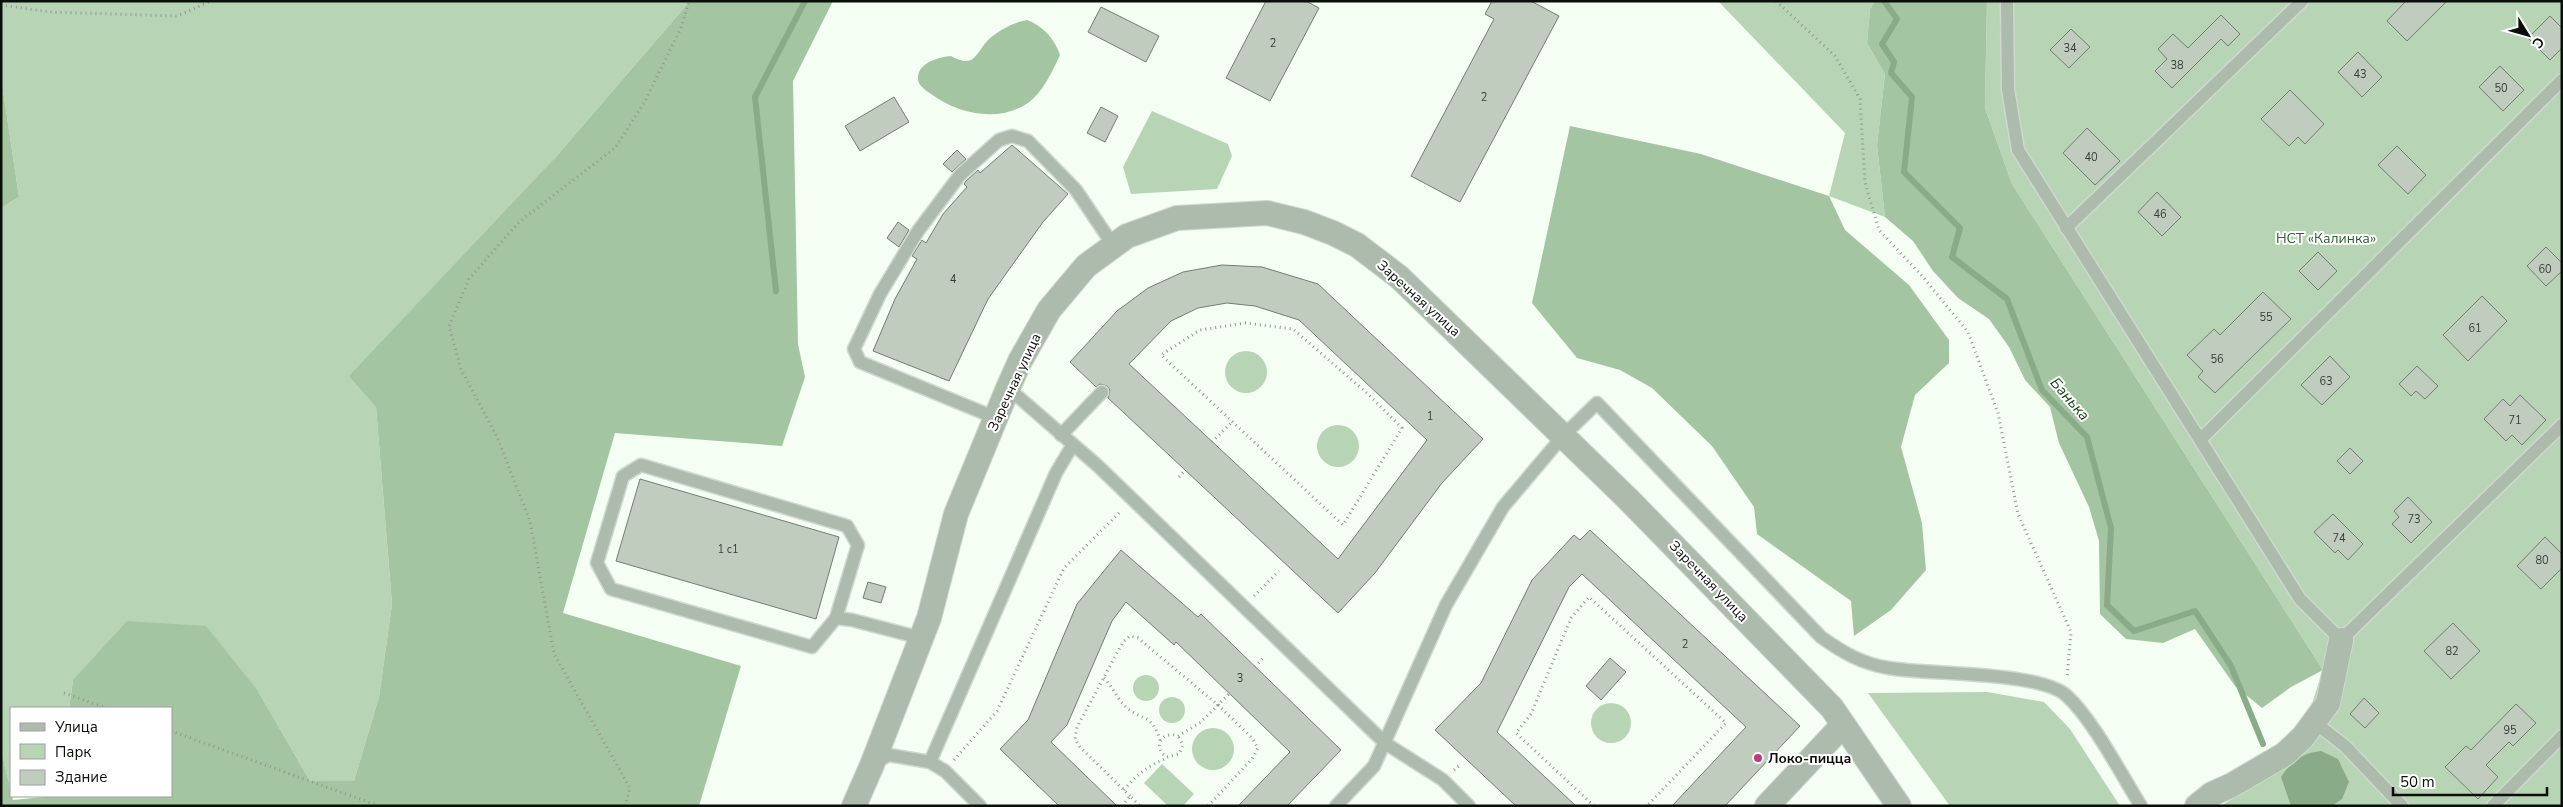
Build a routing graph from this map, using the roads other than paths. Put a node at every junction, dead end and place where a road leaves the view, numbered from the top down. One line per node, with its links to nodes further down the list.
1 (2007, 1): 4 (lane)
2 (2302, 1): 4 (lane)
3 (2562, 80): 12 (lane)
4 (2066, 228): 12 (lane)
5 (1112, 245): 6 (street, Заречная улица); 8 (lane); 11 (street, Заречная улица)
6 (1008, 388): 8 (street, Заречная улица); 10 (lane)
7 (1102, 392): 10 (lane)
8 (996, 418): 15 (street, Заречная улица)
9 (2562, 426): 16 (lane)
10 (1061, 435): 13 (lane)
11 (1563, 436): 18 (street, Заречная улица); 20 (lane); 29 (lane)
12 (2201, 439): 16 (lane)
13 (1072, 446): 20 (lane); 21 (lane)
14 (836, 618): 14 (lane); 15 (lane)
15 (921, 638): 22 (street, Заречная улица)
16 (2341, 640): 17 (street)
17 (2314, 722): 30 (street); 31 (lane)
18 (1843, 725): 23 (street, Заречная улица); 28 (street)
19 (2562, 736): 32 (lane)
20 (1385, 743): 26 (lane); 27 (lane)
21 (930, 762): 22 (lane); 25 (lane)
22 (872, 765): 24 (street, Заречная улица)
23 (1897, 803)
24 (854, 806)
25 (980, 806)
26 (1336, 806)
27 (1469, 806)
28 (1767, 806)
29 (2141, 806)
30 (2197, 806)
31 (2402, 806)
32 (2494, 806)

